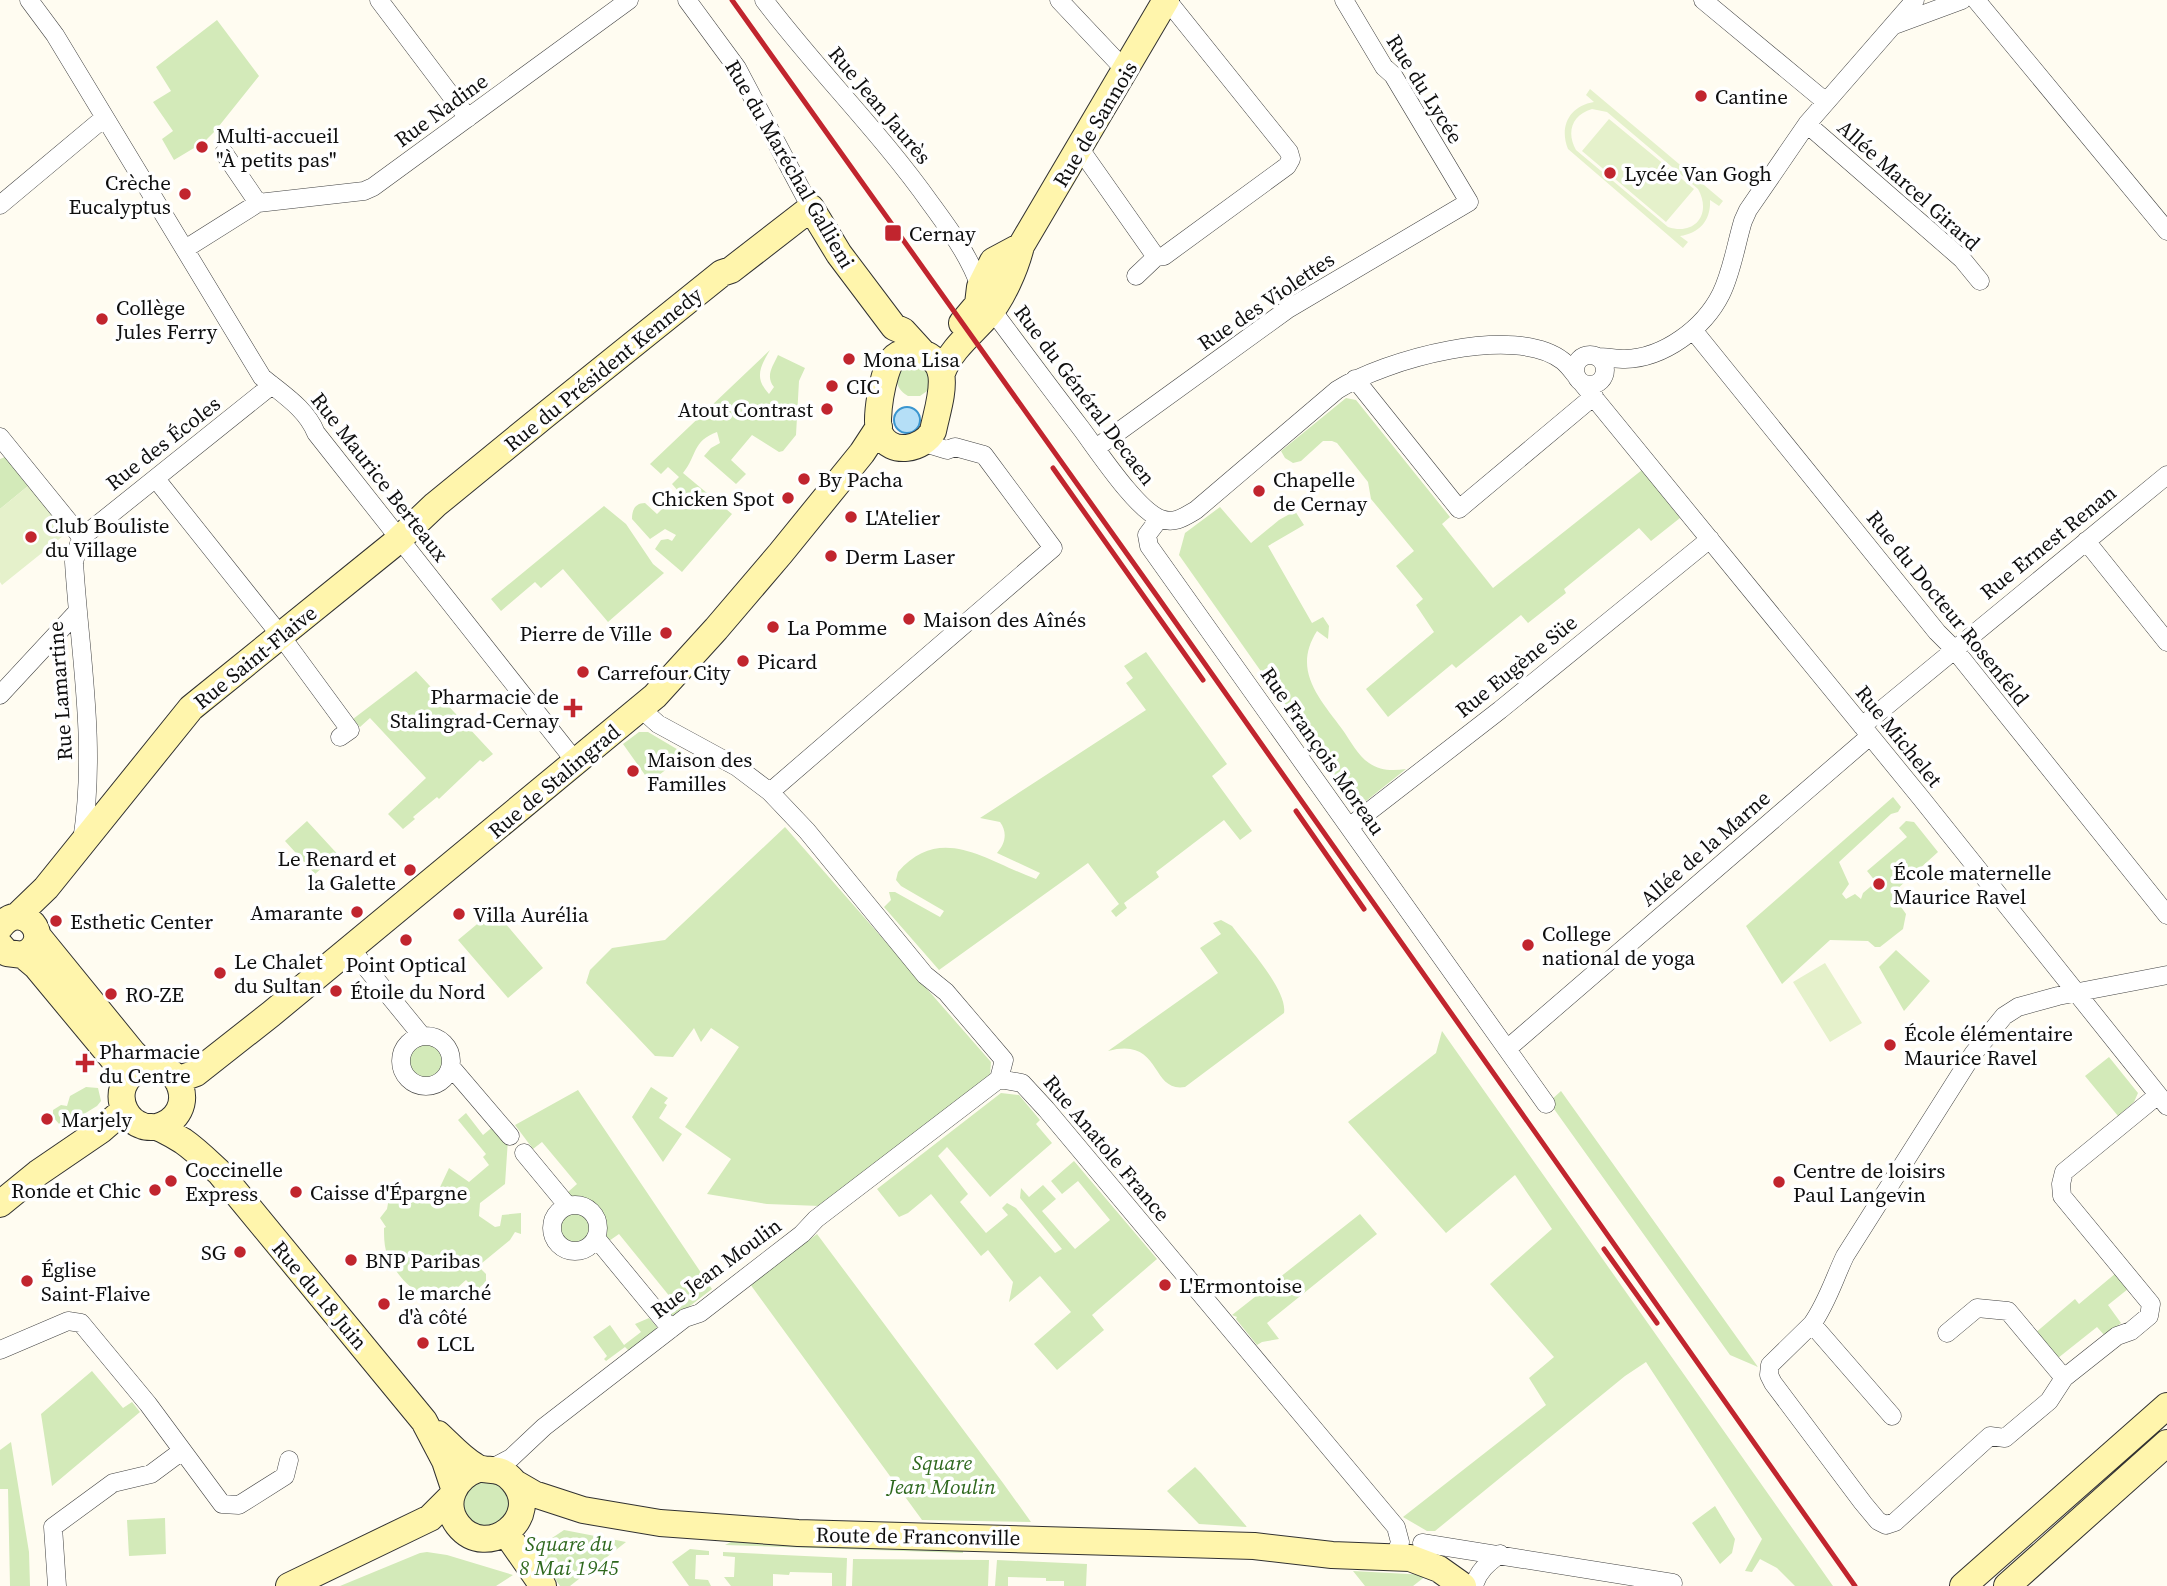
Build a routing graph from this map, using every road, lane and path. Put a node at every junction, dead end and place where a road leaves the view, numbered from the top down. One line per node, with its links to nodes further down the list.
1 (29, 0): 16 (street, Rue Maurice Berteaux)
2 (379, 0): 17 (street)
3 (629, 0): 17 (street, Rue Nadine)
4 (687, 0): 24 (street, Rue du Maréchal Gallieni)
5 (764, 0): 30 (street, Rue Jean Jaurès)
6 (1059, 0): 14 (street)
7 (1167, 0): 14 (street, Rue de Sannois); 27 (street)
8 (1343, 0): 21 (street, Rue du Lycée)
9 (1703, 0): 15 (street)
10 (1915, 0): 13 (street)
11 (1962, 0): 13 (street)
12 (1976, 0): 25 (street)
13 (1893, 26): 15 (street)
14 (1126, 71): 19 (street, Rue de Sannois)
15 (1826, 102): 18 (street)
16 (104, 118): 23 (street); 26 (street, Rue Maurice Berteaux)
17 (468, 118): 22 (street, Rue Nadine)
18 (1807, 124): 29 (street, Allée Marcel Girard); 32 (street)
19 (1080, 149): 27 (street); 30 (street, Rue de Sannois)
20 (224, 153): 22 (street)
21 (1469, 202): 44 (street, Rue des Violettes)
22 (258, 203): 26 (street, Rue Nadine)
23 (0, 205)
24 (811, 208): 31 (street, Rue du Maréchal Gallieni); 49 (street, Rue du Président Kennedy)
25 (2167, 231)
26 (185, 249): 40 (street, Rue Maurice Berteaux)
27 (1156, 257): 28 (street)
28 (1136, 276)
29 (1980, 281)
30 (989, 291): 36 (street, Rue de Sannois); 44 (street, Rue du Général Decaen)
31 (894, 327): 36 (street, Rue du Maréchal Gallieni); 37 (street)
32 (1692, 330): 35 (street); 55 (street, Rue du Docteur Rosenfeld)
33 (1548, 342): 34 (street)
34 (1589, 358): 35 (street); 39 (street); 39 (street)
35 (1627, 359): 39 (street)
36 (931, 360): 37 (street); 42 (street)
37 (890, 363): 41 (street)
38 (1355, 379): 39 (street); 39 (street); 47 (street)
39 (1590, 383): 50 (street, Rue Michelet)
40 (272, 385): 46 (street, Rue des Écoles); 49 (street, Rue Maurice Berteaux)
41 (878, 428): 42 (street); 57 (street, Rue de Stalingrad)
42 (928, 437): 61 (street)
43 (0, 438): 48 (street)
44 (1096, 449): 47 (street, Rue du Général Decaen)
45 (2167, 475): 51 (street, Rue Ernest Renan)
46 (156, 479): 48 (street, Rue des Écoles); 53 (street)
47 (1159, 519): 62 (street, Rue François Moreau)
48 (82, 538): 52 (street, Rue Lamartine)
49 (401, 538): 53 (street, Rue Saint-Flaive); 60 (street, Rue Maurice Berteaux)
50 (1710, 539): 58 (street, Rue Michelet); 62 (street, Rue Eugène Süe)
51 (2086, 541): 54 (street); 55 (street, Rue Ernest Renan)
52 (77, 612): 56 (street); 63 (street, Rue Lamartine)
53 (281, 636): 59 (street); 63 (street, Rue Saint-Flaive)
54 (2167, 642)
55 (1954, 649): 58 (street, Rue Ernest Renan); 64 (street, Rue du Docteur Rosenfeld)
56 (0, 695)
57 (640, 708): 60 (street, Rue de Stalingrad); 61 (street)
58 (1866, 731): 68 (street, Rue Michelet); 70 (street, Allée de la Marne)
59 (340, 737)
60 (575, 761): 66 (street, Rue de Stalingrad)
61 (769, 792): 73 (street)
62 (1349, 827): 70 (street, Rue François Moreau)
63 (82, 842): 65 (street, Rue Saint-Flaive)
64 (2167, 915)
65 (14, 934): 72 (street)
66 (351, 949): 69 (street); 74 (street, Rue de Stalingrad)
67 (2167, 975): 68 (street)
68 (2077, 994): 75 (street, Rue Michelet); 85 (street)
69 (422, 1036): 71 (street); 71 (street)
70 (1507, 1049): 76 (street)
71 (451, 1067): 79 (street)
72 (137, 1073): 74 (street); 78 (street)
73 (999, 1079): 86 (street, Rue Jean Moulin); 103 (street, Rue Anatole France)
74 (177, 1080): 77 (street)
75 (2162, 1100): 89 (street)
76 (1546, 1104)
77 (181, 1108): 78 (street); 81 (street)
78 (141, 1121): 81 (street, Rue du 18 Juin); 82 (street)
79 (510, 1136)
80 (524, 1153): 83 (street)
81 (220, 1173): 92 (street, Rue du 18 Juin)
82 (0, 1204)
83 (567, 1205): 84 (street); 84 (street)
84 (596, 1238): 86 (street)
85 (1812, 1324): 89 (street); 91 (street)
86 (671, 1329): 96 (street, Rue Jean Moulin)
87 (1947, 1333): 89 (street)
88 (0, 1350): 94 (street)
89 (2064, 1378)
90 (2163, 1410): 111 (street); 112 (street)
91 (1892, 1416)
92 (424, 1421): 96 (street); 98 (street, Rue du 18 Juin)
93 (2167, 1443): 113 (street)
94 (182, 1451): 95 (street); 106 (street)
95 (289, 1460)
96 (485, 1469): 97 (street); 98 (street)
97 (516, 1483): 99 (street, Route de Franconville); 100 (street)
98 (452, 1493): 101 (street); 102 (street)
99 (583, 1510): 100 (street, Route de Franconville); 103 (street, Route de Franconville)
100 (512, 1526): 101 (street); 108 (street)
101 (466, 1533): 102 (street)
102 (386, 1540): 107 (street)
103 (1425, 1553): 104 (street, Route de Franconville); 109 (street)
104 (1500, 1554): 105 (street, Route de Franconville); 110 (street)
105 (1673, 1583)
106 (57, 1586)
107 (289, 1586)
108 (543, 1586)
109 (1465, 1586)
110 (1474, 1586)
111 (1963, 1586)
112 (1981, 1586)
113 (2007, 1586)

